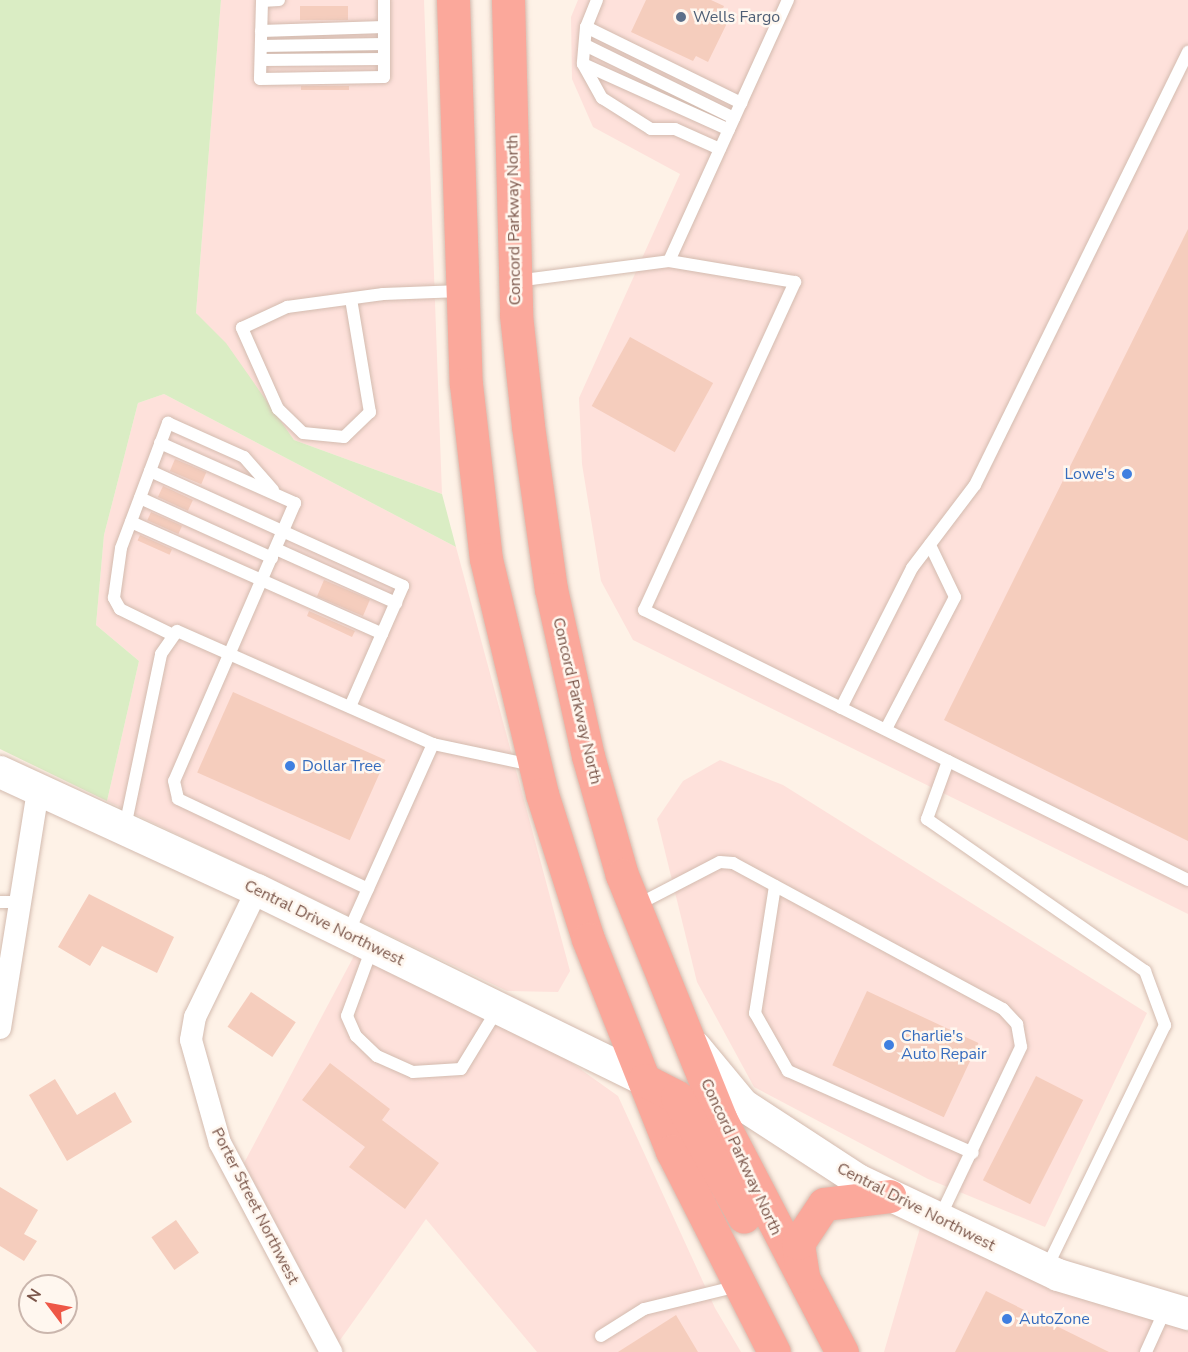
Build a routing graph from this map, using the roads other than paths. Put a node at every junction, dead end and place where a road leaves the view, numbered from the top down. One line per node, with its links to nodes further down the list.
1 (279, 0): 9 (lane)
2 (384, 0): 7 (lane)
3 (453, 0): 23 (highway)
4 (508, 0): 22 (highway, Concord Parkway North)
5 (597, 0): 8 (lane)
6 (788, 0): 17 (lane)
7 (384, 27): 9 (lane); 10 (lane)
8 (586, 27): 11 (lane); 17 (lane)
9 (261, 31): 12 (lane)
10 (384, 44): 12 (lane); 14 (lane)
11 (585, 45): 16 (lane); 18 (lane)
12 (261, 46): 15 (lane)
13 (1188, 52): 31 (lane)
14 (384, 59): 15 (lane); 15 (lane)
15 (261, 60)
16 (584, 64): 19 (lane); 20 (lane)
17 (741, 103): 18 (lane)
18 (734, 118): 19 (lane)
19 (729, 130): 20 (lane)
20 (720, 150): 21 (lane)
21 (669, 261): 22 (lane); 39 (lane)
22 (515, 281): 52 (highway, Concord Parkway North)
23 (461, 291): 24 (lane); 43 (highway)
24 (351, 299): 24 (lane)
25 (160, 444): 26 (lane); 27 (lane); 27 (lane)
26 (150, 471): 28 (lane); 30 (lane)
27 (276, 494): 30 (lane)
28 (140, 498): 29 (lane); 32 (lane)
29 (131, 522): 33 (lane); 36 (lane)
30 (284, 531): 32 (lane); 34 (lane)
31 (930, 545): 39 (lane); 40 (lane)
32 (274, 553): 33 (lane); 34 (lane)
33 (262, 580): 35 (lane); 37 (lane)
34 (396, 603): 35 (lane)
35 (382, 634): 38 (lane)
36 (173, 635): 37 (lane); 46 (lane)
37 (231, 652): 38 (lane); 50 (lane)
38 (350, 706): 41 (lane)
39 (841, 708): 40 (lane)
40 (885, 729): 42 (lane)
41 (433, 744): 43 (lane); 50 (lane)
42 (948, 761): 47 (lane); 61 (lane)
43 (535, 766): 57 (highway)
44 (0, 772): 45 (street, Central Drive Northwest)
45 (38, 790): 46 (street, Central Drive Northwest); 51 (street)
46 (124, 829): 49 (street, Central Drive Northwest)
47 (1188, 880)
48 (776, 886): 52 (lane); 58 (lane); 58 (lane)
49 (257, 890): 53 (street, Central Drive Northwest); 66 (street, Porter Street Northwest)
50 (368, 890): 53 (lane)
51 (10, 902): 55 (street)
52 (634, 906): 56 (highway, Concord Parkway North)
53 (360, 940): 54 (street, Central Drive Northwest); 54 (lane)
54 (497, 1008): 57 (street, Central Drive Northwest)
55 (1, 1013)
56 (685, 1034): 59 (street, Central Drive Northwest); 63 (highway, Concord Parkway North)
57 (644, 1080): 62 (highway); 68 (highway)
58 (973, 1153): 60 (lane)
59 (890, 1196): 60 (street, Central Drive Northwest); 63 (highway)
60 (939, 1220): 61 (street, Central Drive Northwest)
61 (1046, 1270): 64 (street, Central Drive Northwest)
62 (738, 1286): 65 (lane); 67 (highway)
63 (805, 1290): 69 (highway, Concord Parkway North)
64 (1177, 1311): 70 (lane)
65 (601, 1336)
66 (331, 1352)
67 (774, 1352)
68 (823, 1352)
69 (842, 1352)
70 (1146, 1352)

